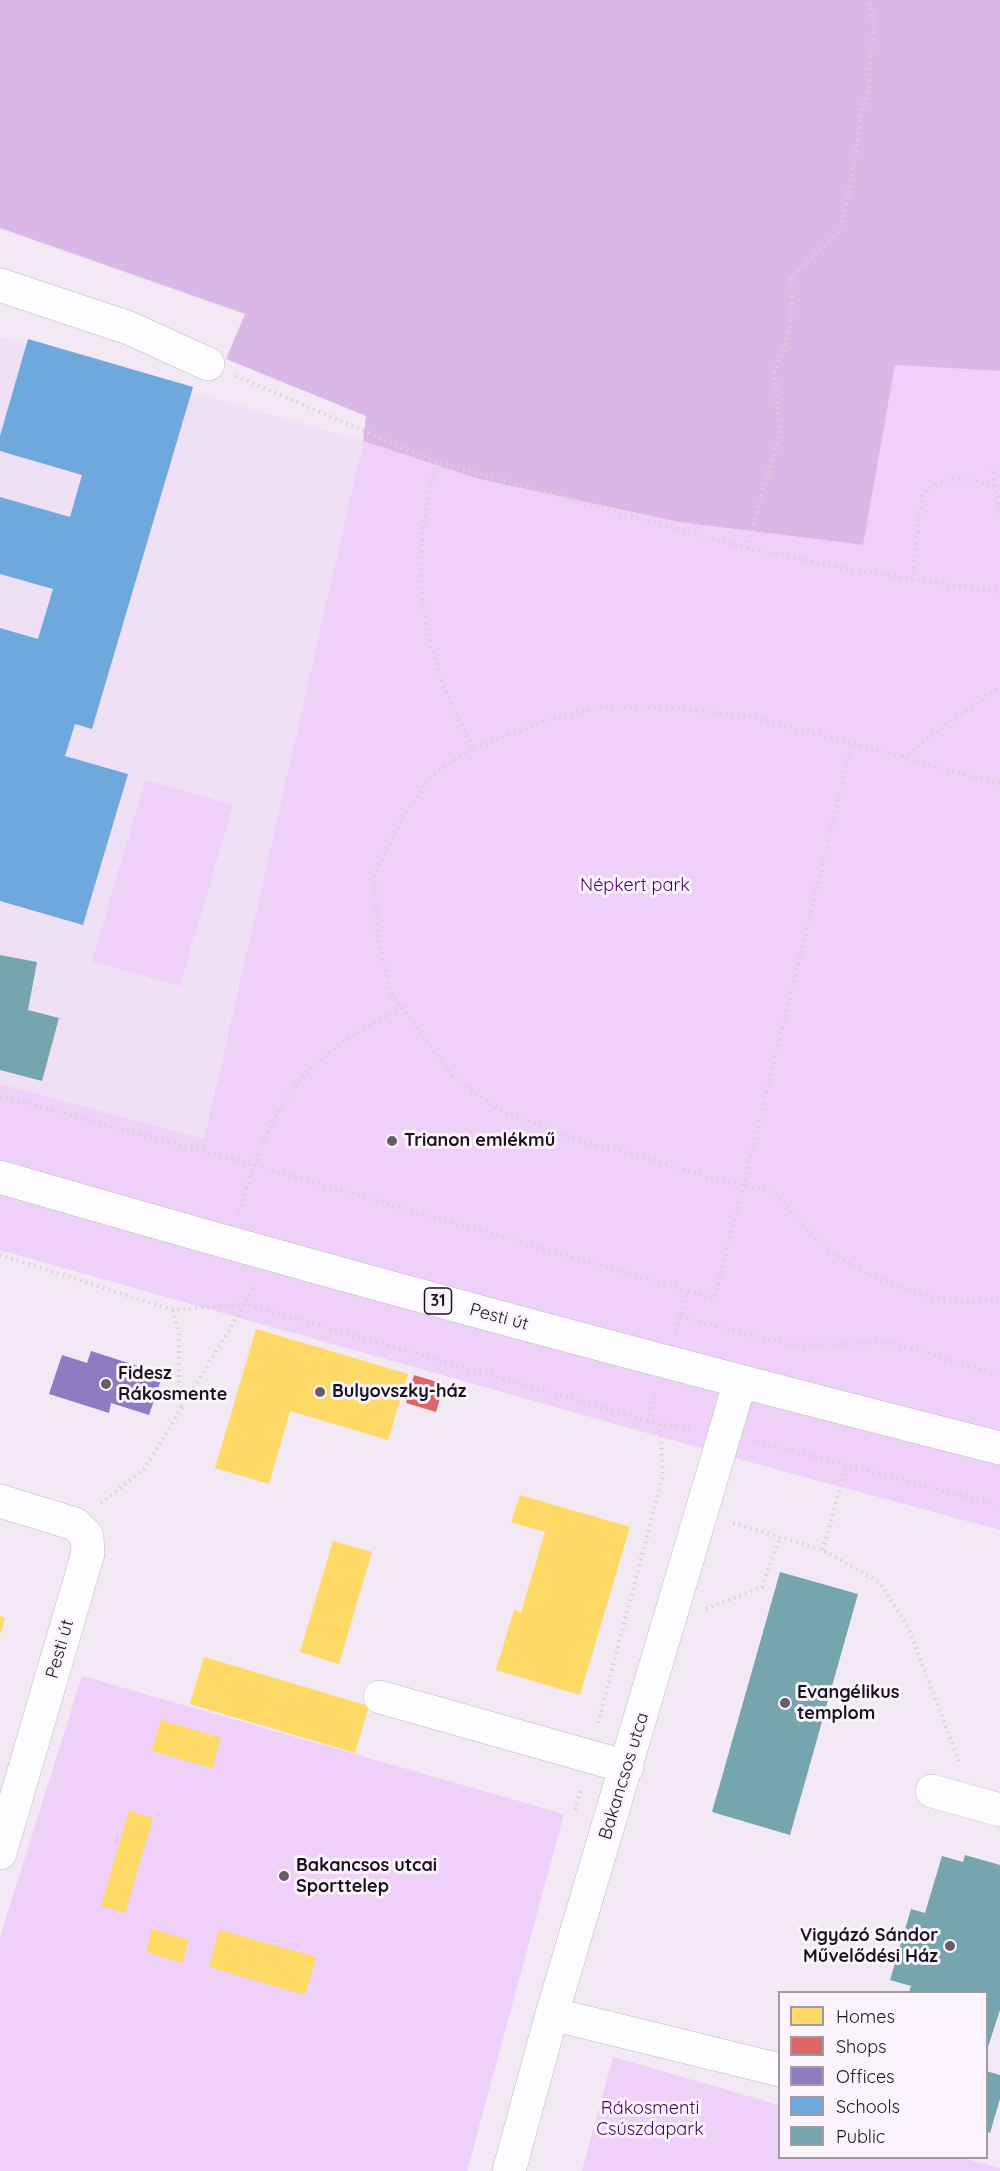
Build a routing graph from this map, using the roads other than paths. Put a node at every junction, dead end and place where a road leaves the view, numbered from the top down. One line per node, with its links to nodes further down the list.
1 (0, 285): 2 (street)
2 (208, 364)
3 (0, 1177): 4 (street, Pesti út / 31)
4 (740, 1382): 5 (street, Pesti út / 31); 8 (street, Bakancsos utca)
5 (1000, 1448)
6 (0, 1501): 11 (street, Pesti út)
7 (380, 1697): 8 (street)
8 (627, 1767): 12 (street, Bakancsos utca)
9 (932, 1791): 10 (street)
10 (987, 1807)
11 (0, 1853)
12 (552, 2014): 13 (street); 14 (street, Bakancsos utca)
13 (778, 2070)
14 (509, 2171)

